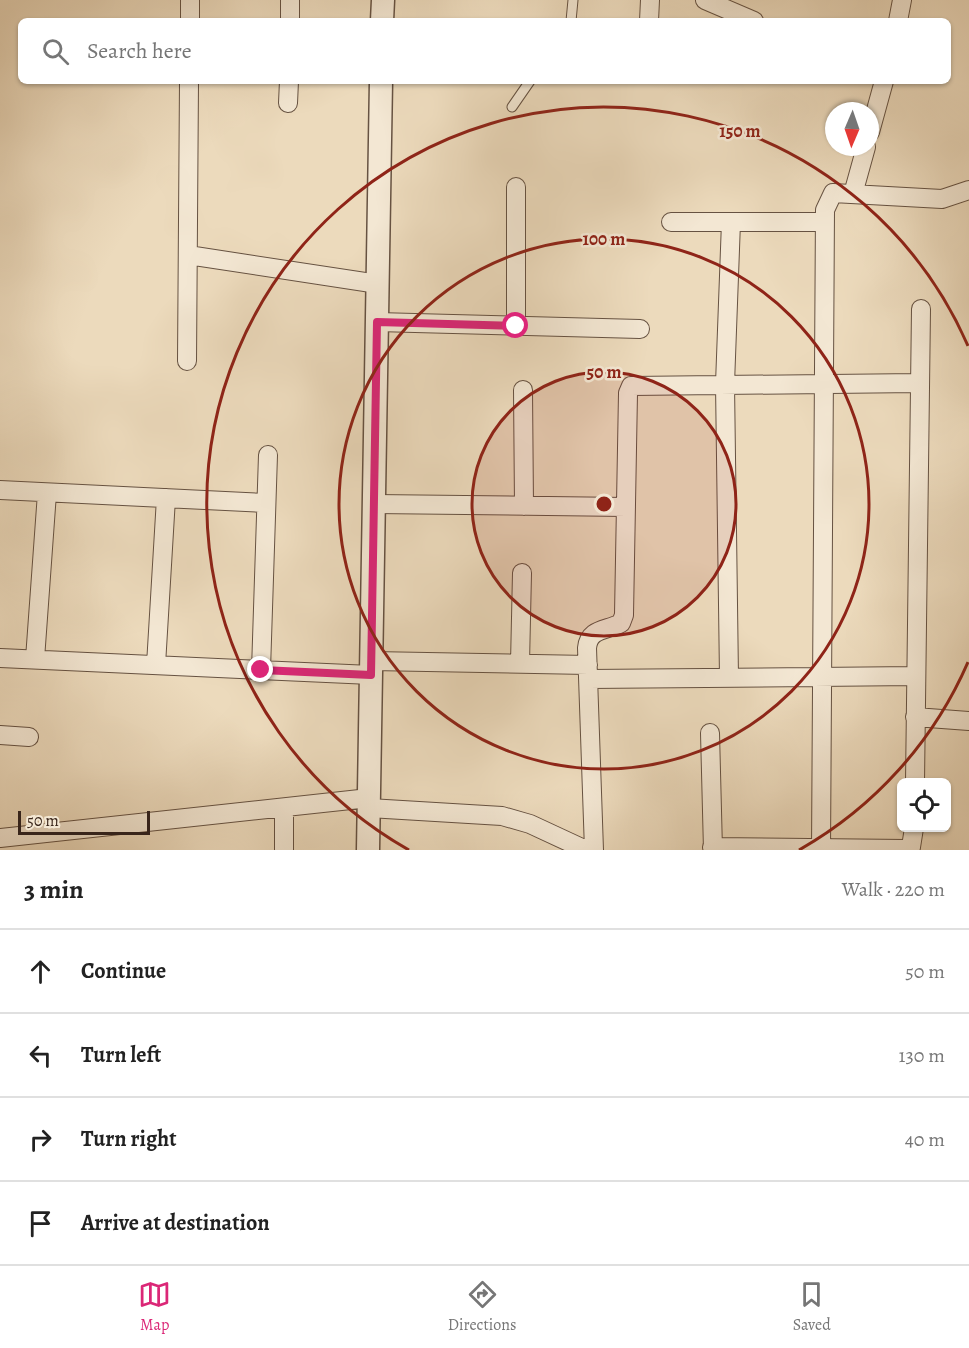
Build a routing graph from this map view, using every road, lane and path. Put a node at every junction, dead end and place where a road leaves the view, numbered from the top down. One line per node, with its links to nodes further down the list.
1 (190, 0): 8 (street)
2 (290, 0): 9 (street)
3 (383, 0): 10 (street)
4 (573, 0): 11 (lane)
5 (650, 0): 12 (street)
6 (705, 0): 13 (street)
7 (902, 0): 14 (street)
8 (190, 18)
9 (290, 18)
10 (382, 18)
11 (571, 18)
12 (649, 18)
13 (747, 18)
14 (899, 18)
15 (189, 84): 30 (street)
16 (289, 84): 21 (street)
17 (381, 84): 31 (street)
18 (528, 84): 22 (lane)
19 (883, 84): 20 (street)
20 (878, 102)
21 (288, 103)
22 (512, 107)
23 (864, 156): 26 (street)
24 (516, 187): 34 (street)
25 (969, 190): 26 (street)
26 (853, 194): 29 (street)
27 (671, 222): 28 (street)
28 (731, 222): 29 (street); 39 (street)
29 (825, 222): 37 (street)
30 (188, 255): 31 (street); 36 (street)
31 (378, 284): 33 (street)
32 (921, 309): 38 (street)
33 (377, 322): 34 (street); 46 (street)
34 (516, 326): 35 (street)
35 (640, 329)
36 (187, 361)
37 (826, 383): 38 (street); 39 (street); 59 (street)
38 (918, 383): 57 (street)
39 (725, 384): 48 (street); 58 (street)
40 (523, 390): 47 (street)
41 (268, 455): 45 (street)
42 (0, 490): 43 (street)
43 (47, 493): 44 (street); 51 (street)
44 (166, 498): 45 (street); 53 (street)
45 (266, 503): 55 (street)
46 (374, 504): 47 (street); 54 (street)
47 (524, 506): 48 (street)
48 (626, 507): 56 (street)
49 (522, 573): 52 (street)
50 (0, 658): 51 (street)
51 (34, 659): 53 (street)
52 (519, 663): 54 (street); 56 (street)
53 (156, 665): 55 (street)
54 (372, 668): 55 (street); 66 (street)
55 (261, 670)
56 (589, 672): 58 (street); 76 (street)
57 (916, 676): 59 (street); 60 (street)
58 (729, 677): 59 (street)
59 (822, 677): 72 (street)
60 (915, 717): 61 (street); 65 (street)
61 (969, 721)
62 (710, 733): 71 (street)
63 (0, 735): 64 (street)
64 (29, 736)
65 (915, 778)
66 (369, 803): 67 (street); 74 (street); 75 (street)
67 (284, 808): 70 (street); 73 (street)
68 (914, 832): 72 (street)
69 (0, 838): 70 (street)
70 (52, 841)
71 (712, 848): 72 (street)
72 (821, 849)
73 (284, 850)
74 (369, 850)
75 (586, 850)
76 (594, 850)

